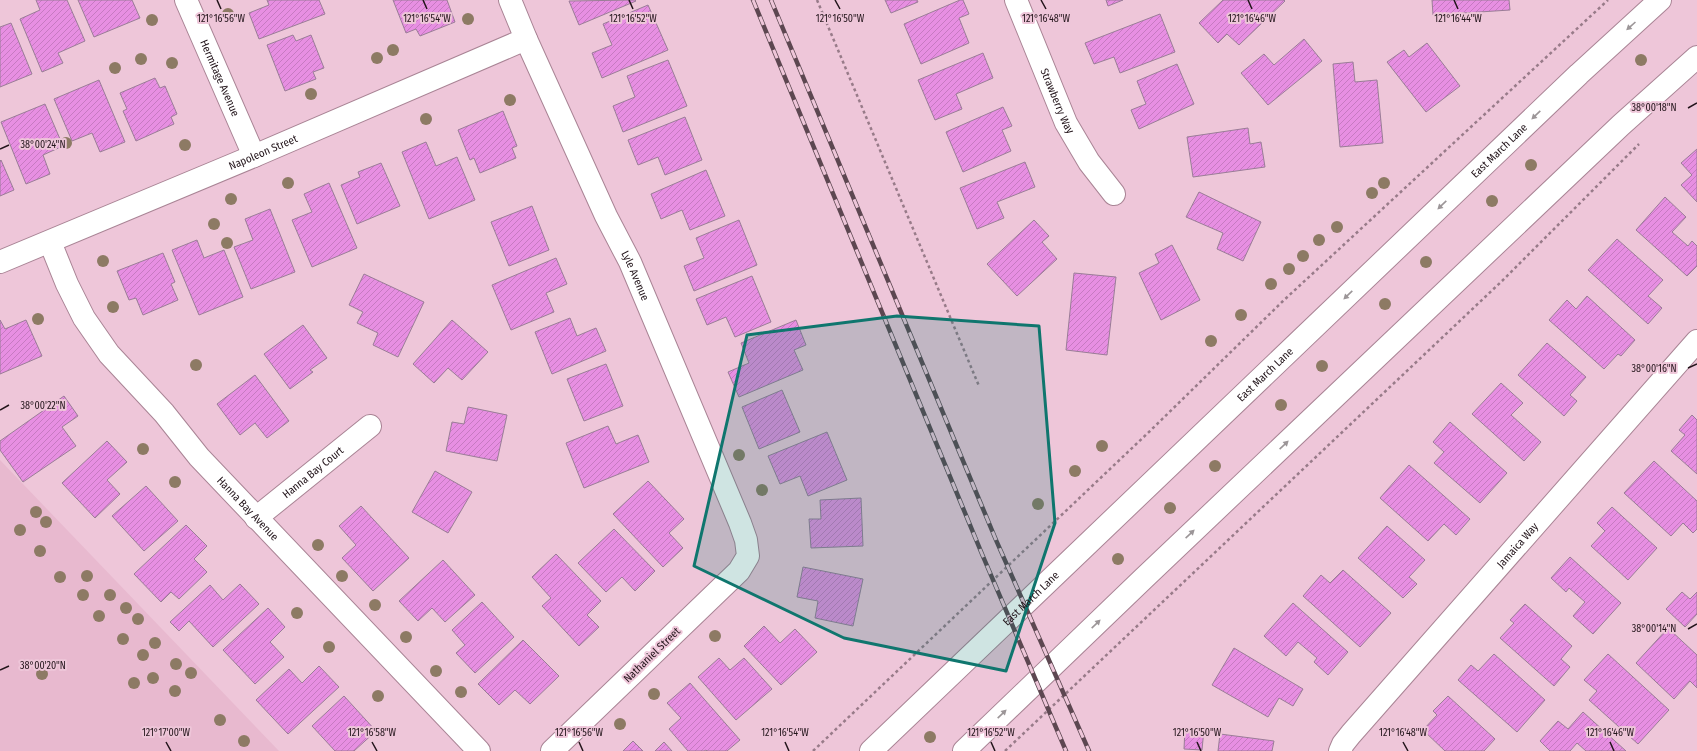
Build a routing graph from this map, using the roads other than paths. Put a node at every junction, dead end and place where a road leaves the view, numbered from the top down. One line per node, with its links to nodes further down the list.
1 (186, 0): 7 (street, Hermitage Avenue)
2 (510, 0): 5 (street, Lyle Avenue)
3 (1016, 0): 8 (street, Strawberry Way)
4 (1660, 0): 17 (street, East March Lane, one-way to 17)
5 (526, 39): 7 (street, Napoleon Street); 14 (street, Lyle Avenue)
6 (1697, 57): 18 (street, one-way to 6)
7 (254, 156): 9 (street, Napoleon Street)
8 (1114, 194)
9 (50, 242): 10 (street, Napoleon Street); 13 (street, Hanna Bay Avenue)
10 (0, 262)
11 (1697, 341): 19 (street, Jamaica Way)
12 (370, 426): 13 (street, Hanna Bay Court)
13 (256, 518): 15 (street, Hanna Bay Avenue)
14 (748, 556): 16 (street, Nathaniel Street)
15 (479, 751)
16 (552, 751)
17 (871, 751)
18 (964, 751)
19 (1340, 751)

